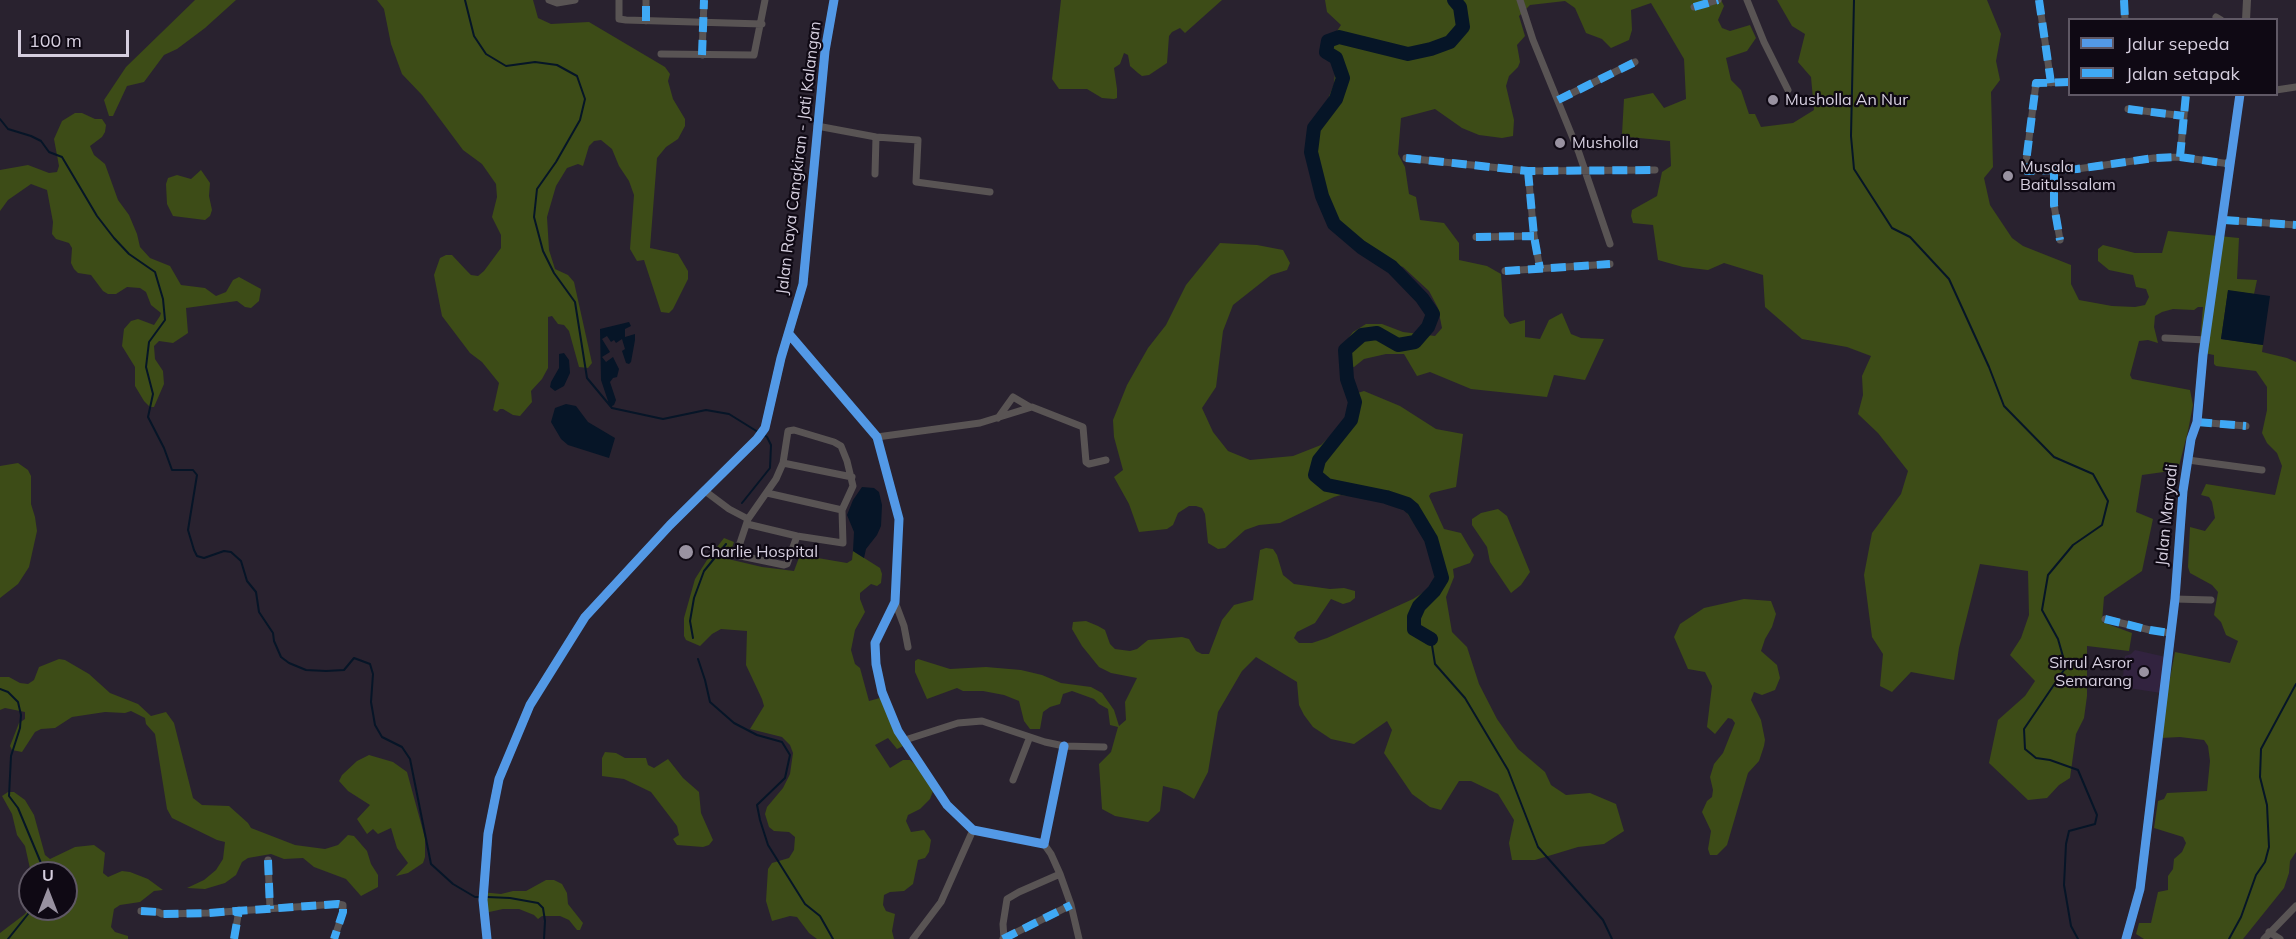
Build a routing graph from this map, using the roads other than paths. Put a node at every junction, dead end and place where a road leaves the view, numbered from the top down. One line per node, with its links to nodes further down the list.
1 (549, 0): 2 (street)
2 (574, 0)
3 (618, 0): 17 (street)
4 (646, 0): 17 (street)
5 (704, 0): 18 (street)
6 (765, 0): 19 (street)
7 (834, 0): 33 (street, Jalan Raya Cangkiran - Jati Kalangan)
8 (1520, 0): 30 (street)
9 (1718, 0): 14 (street)
10 (1747, 0): 26 (street)
11 (2039, 0): 24 (street)
12 (2124, 0): 15 (street)
13 (2247, 0): 16 (street)
14 (1694, 7)
15 (2125, 18)
16 (2246, 18)
17 (646, 21): 18 (street)
18 (702, 22): 19 (street); 21 (street)
19 (762, 24): 21 (street)
20 (661, 54): 21 (street)
21 (702, 55)
22 (1635, 62): 30 (street)
23 (2068, 82): 24 (street)
24 (2051, 83): 38 (street)
25 (2296, 87): 27 (street)
26 (1788, 90)
27 (2278, 90)
28 (2186, 96): 32 (street)
29 (2240, 96): 37 (street, Jalan Maryadi)
30 (1558, 100): 39 (street)
31 (2128, 109): 32 (street)
32 (2184, 116): 36 (street)
33 (817, 126): 34 (street); 53 (street, Jalan Raya Cangkiran - Jati Kalangan)
34 (876, 136): 42 (street); 43 (street)
35 (1406, 158): 41 (street)
36 (2180, 158): 37 (street); 38 (street)
37 (2230, 164): 44 (street, Jalan Maryadi)
38 (2054, 169): 48 (street)
39 (1585, 170): 40 (street); 41 (street); 49 (street)
40 (1655, 170)
41 (1528, 171): 46 (street)
42 (875, 174)
43 (990, 192)
44 (2224, 220): 45 (street); 55 (street, Jalan Maryadi)
45 (2296, 225)
46 (1534, 236): 47 (street); 51 (street)
47 (1476, 237)
48 (2060, 240)
49 (1610, 244)
50 (1610, 264): 51 (street)
51 (1540, 269): 52 (street)
52 (1505, 271)
53 (789, 333): 60 (street); 66 (street, Jalan Raya Cangkiran - Jati Kalangan)
54 (2165, 338): 55 (street)
55 (2206, 339): 58 (street, Jalan Maryadi)
56 (1030, 406): 57 (street); 57 (street); 61 (street)
57 (998, 418): 60 (street)
58 (2197, 422): 59 (street); 62 (street, Jalan Maryadi)
59 (2246, 426)
60 (877, 437): 73 (street)
61 (1106, 460)
62 (2188, 460): 64 (street, Jalan Maryadi); 71 (street, Jalan Maryadi)
63 (783, 463): 65 (street); 65 (street); 67 (street)
64 (2262, 470)
65 (852, 477): 68 (street)
66 (705, 491): 69 (street); 94 (street, Jalan Raya Cangkiran - Jati Kalangan)
67 (766, 493): 68 (street); 69 (street)
68 (842, 510): 70 (street)
69 (748, 522): 70 (street); 70 (street)
70 (797, 537)
71 (2175, 599): 72 (street); 75 (street, Jalan Maryadi)
72 (2211, 600)
73 (895, 602): 76 (street); 78 (street)
74 (2105, 619): 75 (street)
75 (2170, 633): 98 (street, Jalan Maryadi)
76 (908, 647)
77 (1029, 738): 78 (street); 79 (street); 81 (street)
78 (905, 740): 82 (street)
79 (1064, 746): 80 (street); 83 (street)
80 (1104, 747)
81 (1013, 780)
82 (974, 830): 83 (street); 95 (street)
83 (1044, 844): 85 (street)
84 (268, 860): 88 (street)
85 (1060, 874): 86 (street); 96 (street)
86 (1071, 906): 96 (street); 97 (street)
87 (2296, 906): 91 (street)
88 (270, 909): 89 (street); 93 (street)
89 (239, 910): 90 (street); 92 (street)
90 (141, 911)
91 (2269, 932): 99 (street); 100 (street)
92 (234, 939)
93 (334, 939)
94 (487, 939)
95 (913, 939)
96 (1004, 939)
97 (1079, 939)
98 (2126, 939)
99 (2264, 939)
100 (2280, 939)

